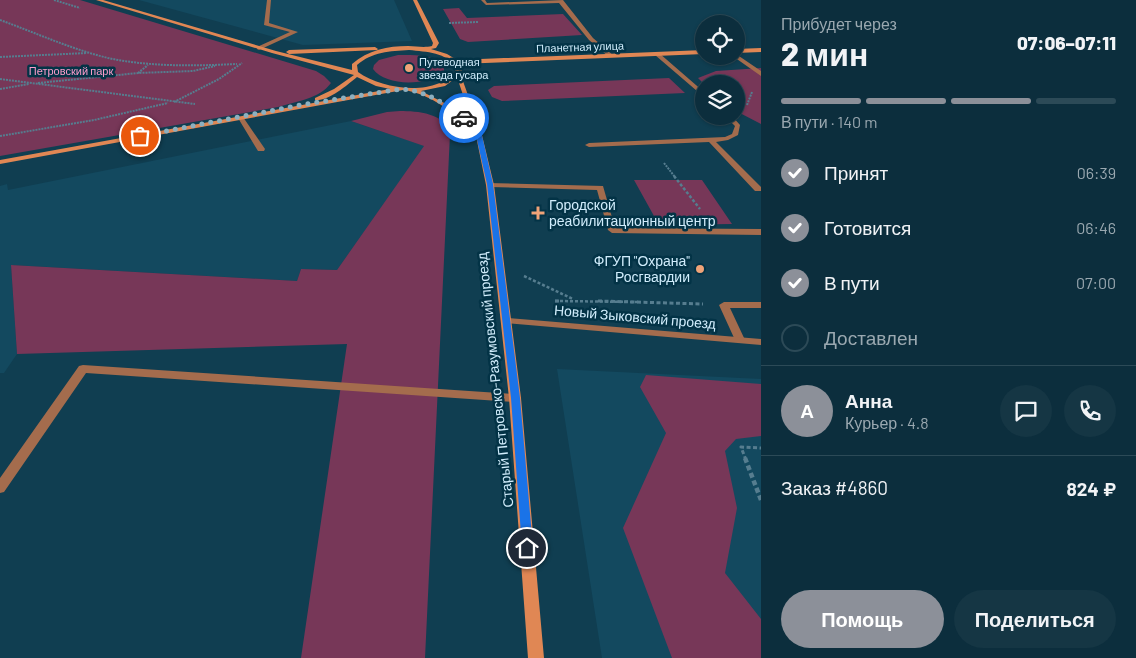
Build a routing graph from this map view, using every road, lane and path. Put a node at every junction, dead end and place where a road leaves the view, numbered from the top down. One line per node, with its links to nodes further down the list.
1 (98, 0): 7 (street)
2 (269, 0): 7 (street)
3 (415, 0): 9 (street)
4 (483, 0): 5 (street)
5 (560, 1): 16 (street)
6 (0, 20): 14 (path)
7 (259, 48): 12 (street)
8 (393, 49): 9 (street); 12 (street); 23 (street)
9 (425, 50): 18 (street)
10 (761, 50): 11 (street)
11 (745, 51)
12 (274, 52): 23 (street)
13 (695, 52): 15 (street, Планетная улица)
14 (89, 53): 17 (path); 20 (path)
15 (657, 54): 16 (street, Планетная улица); 28 (street)
16 (611, 56): 18 (street, Планетная улица)
17 (0, 57)
18 (457, 62): 24 (street, Старый Петровско-Разумовский проезд)
19 (745, 62): 25 (street)
20 (148, 65): 21 (path); 22 (path)
21 (221, 65): 22 (path); 32 (path)
22 (138, 73): 27 (path)
23 (356, 74): 29 (street); 34 (street)
24 (459, 74): 30 (street); 37 (street, Старый Петровско-Разумовский проезд)
25 (761, 74): 36 (path)
26 (0, 79): 27 (path)
27 (32, 83): 31 (path); 32 (path)
28 (695, 87)
29 (401, 89): 30 (street); 34 (street)
30 (410, 89): 37 (street)
31 (0, 90)
32 (172, 102): 33 (path); 38 (path)
33 (197, 104)
34 (306, 104): 35 (street)
35 (242, 118): 42 (street); 43 (street)
36 (738, 126): 39 (street)
37 (478, 131): 44 (street, Старый Петровско-Разумовский проезд)
38 (0, 136)
39 (711, 140): 40 (street); 45 (street)
40 (648, 142): 41 (street); 46 (path)
41 (589, 145)
42 (261, 149)
43 (0, 162)
44 (490, 184): 46 (street); 51 (street, Старый Петровско-Разумовский проезд)
45 (758, 189)
46 (717, 231): 47 (street)
47 (761, 232)
48 (520, 274): 49 (path)
49 (724, 305): 50 (street); 52 (street)
50 (761, 305)
51 (507, 321): 52 (street, Новый Зыковский проезд); 54 (street, Старый Петровско-Разумовский проезд)
52 (740, 340): 53 (street, Новый Зыковский проезд)
53 (761, 342)
54 (515, 398): 56 (street); 58 (street, Старый Петровско-Разумовский проезд)
55 (761, 448): 57 (path)
56 (0, 488)
57 (761, 500)
58 (536, 658)

